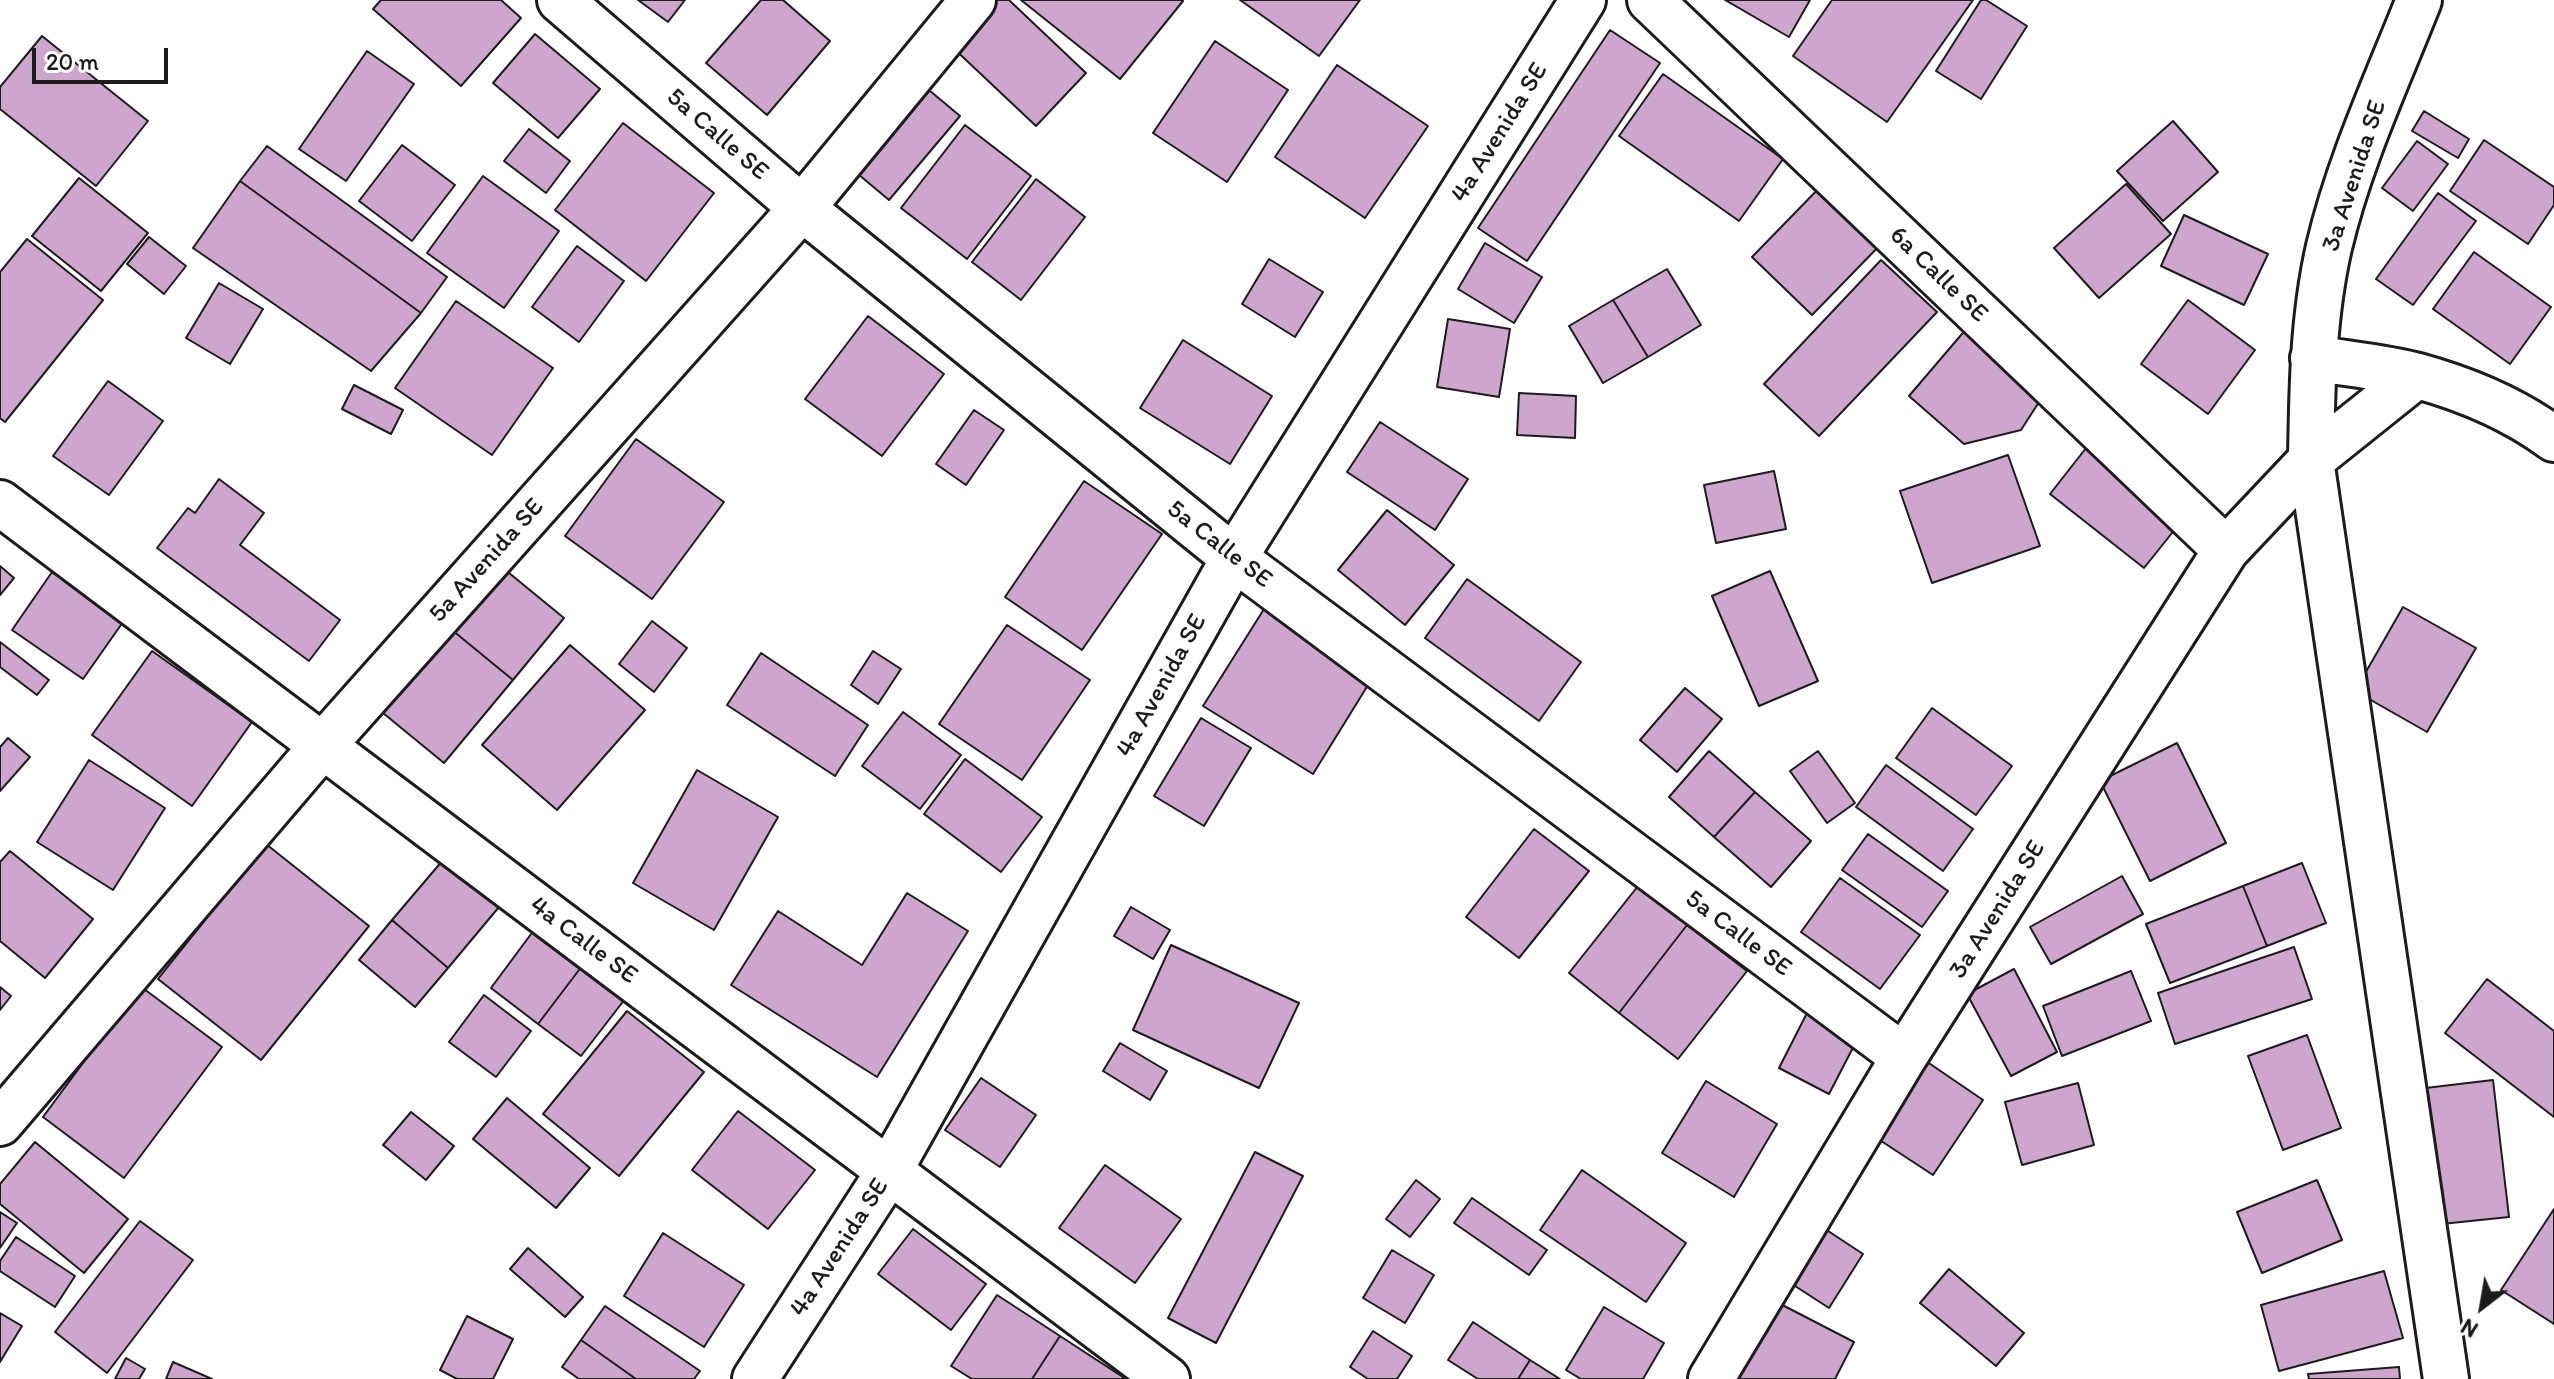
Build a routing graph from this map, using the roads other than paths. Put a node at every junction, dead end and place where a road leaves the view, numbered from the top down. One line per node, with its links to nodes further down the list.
1 (560, 0): 6 (street, 5a Calle SE)
2 (973, 0): 6 (street, 5a Avenida SE)
3 (1583, 0): 13 (street, 4a Avenida SE)
4 (1650, 0): 12 (street, 6a Calle SE)
5 (2419, 0): 7 (street, 3a Avenida SE)
6 (802, 208): 13 (street, 5a Calle SE); 14 (street, 5a Avenida SE)
7 (2313, 358): 8 (street); 10 (street, 3a Avenida SE)
8 (2416, 376): 9 (street); 10 (street, 3a Avenida SE)
9 (2547, 419)
10 (2311, 460): 12 (street, 3a Avenida SE); 18 (street, 3a Avenida SE)
11 (0, 503): 14 (street, 4a Calle SE)
12 (2226, 550): 15 (street, 3a Avenida SE)
13 (1234, 558): 15 (street, 5a Calle SE); 17 (street, 4a Avenida SE)
14 (324, 744): 16 (street, 5a Avenida SE); 17 (street, 4a Calle SE)
15 (1904, 1057): 21 (street, 3a Avenida SE)
16 (0, 1123)
17 (888, 1173): 19 (street, 4a Avenida SE); 20 (street, 4a Calle SE)
18 (2451, 1374)
19 (755, 1379)
20 (1167, 1379)
21 (1711, 1379)

